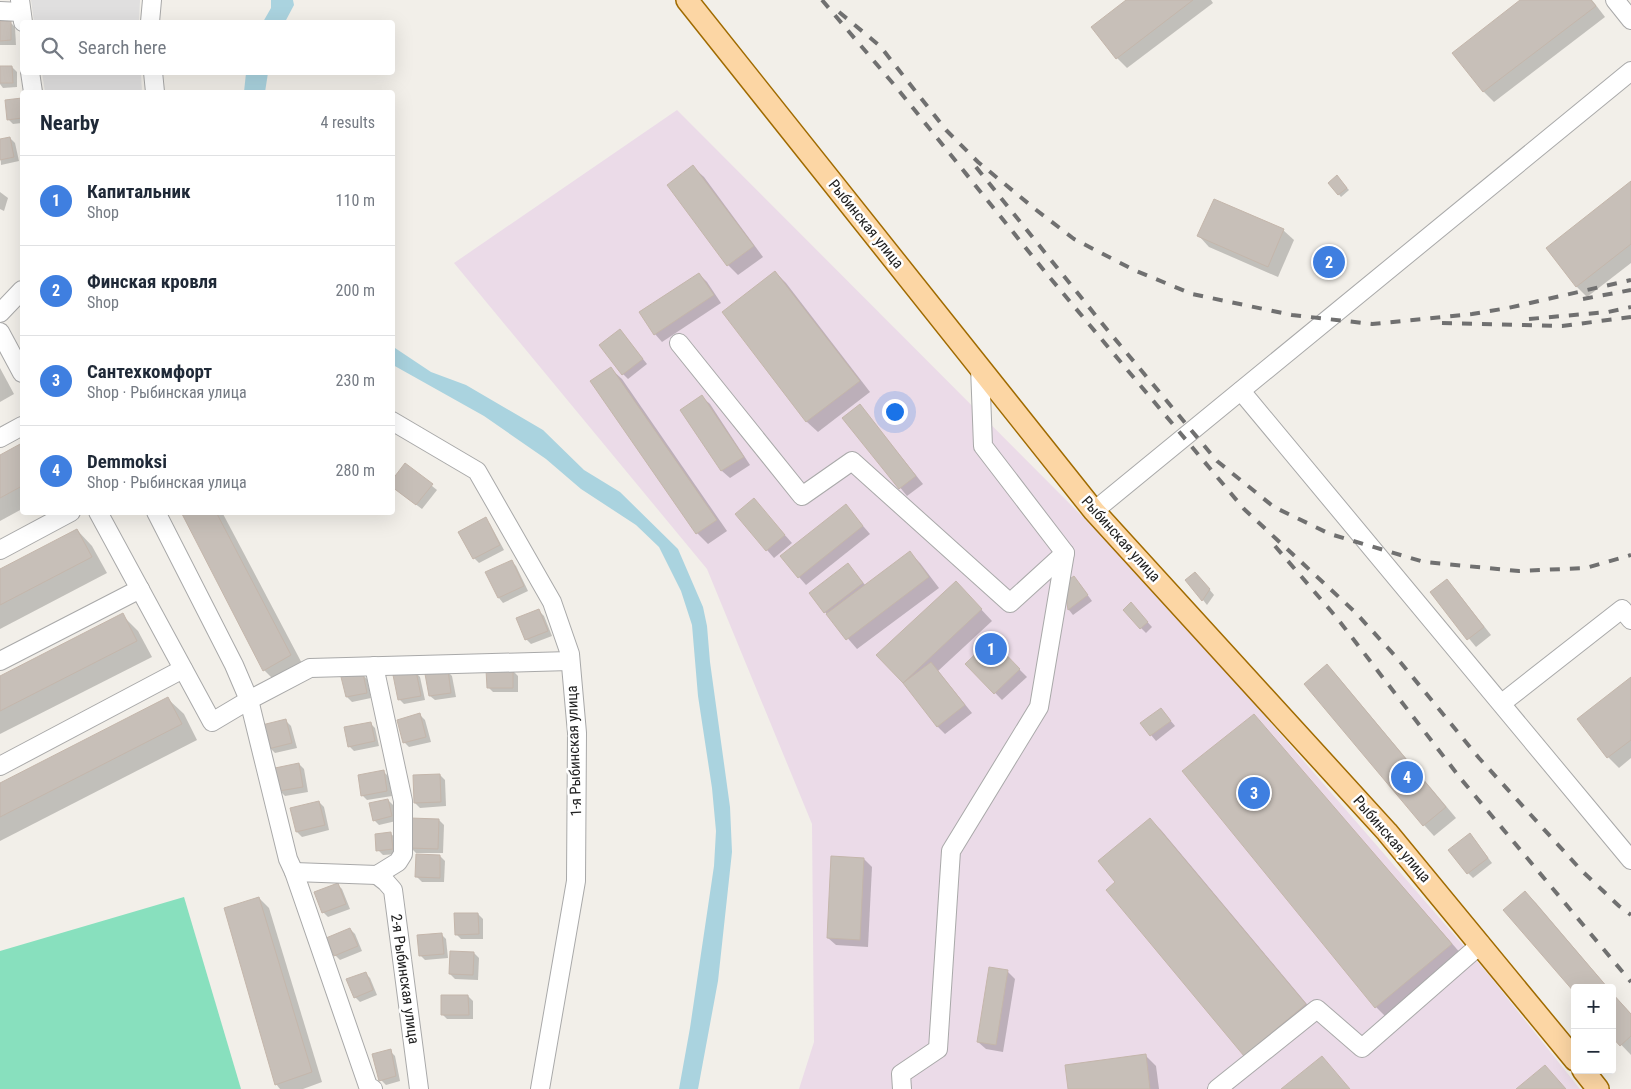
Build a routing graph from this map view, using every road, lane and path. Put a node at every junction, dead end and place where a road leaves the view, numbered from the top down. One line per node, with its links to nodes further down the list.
1 (152, 0): 6 (street)
2 (687, 0): 17 (main road, Рыбинская улица)
3 (1615, 0): 7 (street)
4 (0, 11): 5 (street)
5 (21, 12)
6 (150, 20)
7 (1631, 20)
8 (1631, 71): 19 (street)
9 (30, 75): 11 (street)
10 (154, 75): 12 (street)
11 (33, 90)
12 (155, 90)
13 (20, 292): 14 (street)
14 (0, 313)
15 (0, 332): 18 (street)
16 (679, 343): 28 (street)
17 (980, 368): 23 (main road, Рыбинская улица); 28 (street)
18 (20, 369)
19 (1241, 391): 23 (street); 36 (street)
20 (395, 423): 32 (street, 1-я Рыбинская улица)
21 (20, 427): 22 (street)
22 (0, 438)
23 (1094, 511): 41 (main road, Рыбинская улица)
24 (65, 515): 27 (street)
25 (100, 515): 29 (street)
26 (158, 515): 35 (street)
27 (0, 550)
28 (1065, 552): 47 (street)
29 (140, 589): 31 (street); 34 (street)
30 (1631, 620): 36 (street)
31 (0, 661)
32 (570, 661): 33 (street); 46 (street, 1-я Рыбинская улица)
33 (374, 666): 35 (street); 40 (street)
34 (183, 669): 35 (street); 37 (street)
35 (248, 700): 39 (street)
36 (1502, 703): 38 (street)
37 (0, 766)
38 (1631, 860)
39 (294, 872): 40 (street); 44 (street)
40 (377, 876): 45 (street, 2-я Рыбинская улица)
41 (1481, 944): 42 (main road, Рыбинская улица); 48 (street)
42 (1571, 1055)
43 (1586, 1074): 49 (main road)
44 (372, 1089)
45 (419, 1089)
46 (540, 1089)
47 (902, 1089)
48 (1217, 1089)
49 (1598, 1089)

